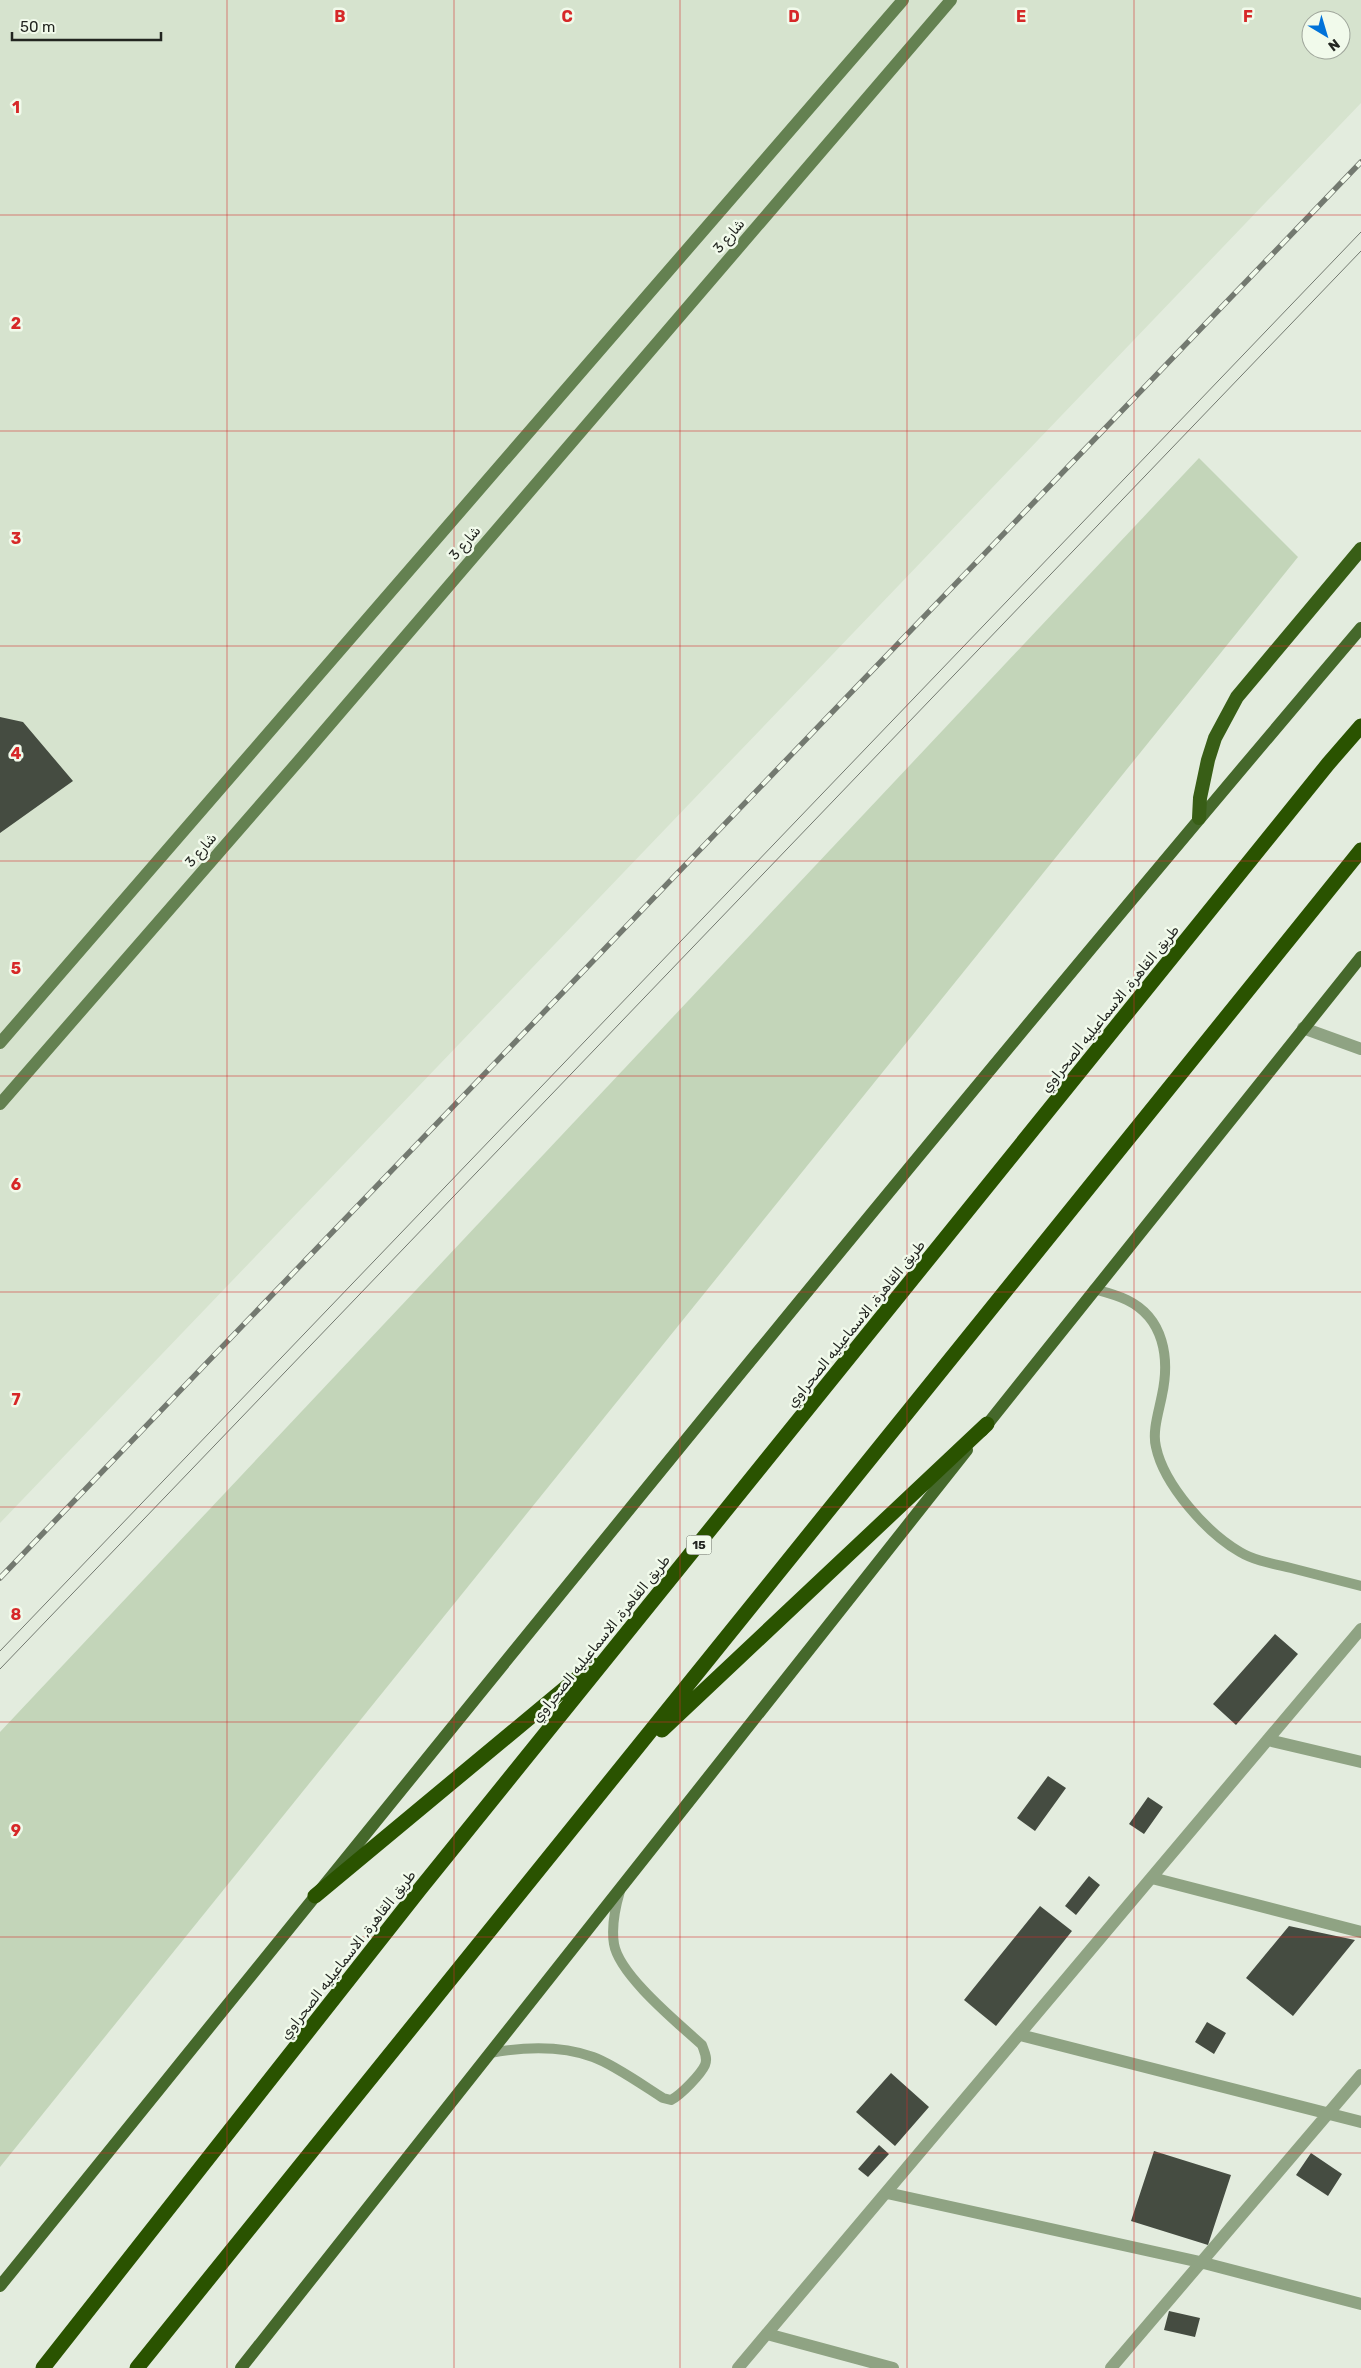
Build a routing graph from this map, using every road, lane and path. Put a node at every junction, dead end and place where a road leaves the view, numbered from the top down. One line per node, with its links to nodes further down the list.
1 (903, 0): 10 (main road, شارع 3)
2 (951, 0): 12 (main road, شارع 3)
3 (1361, 549): 6 (highway)
4 (1361, 628): 6 (main road)
5 (1361, 726): 17 (highway, طريق القاهرة, الاسماعيليه الصحراوي / 15)
6 (1199, 818): 23 (main road)
7 (1361, 850): 20 (highway)
8 (1361, 957): 9 (main road)
9 (1303, 1028): 11 (street); 13 (main road)
10 (0, 1043)
11 (1361, 1049)
12 (0, 1104)
13 (1094, 1289): 14 (main road); 15 (lane)
14 (987, 1424): 20 (highway); 22 (main road)
15 (1361, 1586)
16 (1361, 1629): 18 (street)
17 (619, 1643): 23 (highway); 35 (highway, طريق القاهرة, الاسماعيليه الصحراوي / 15)
18 (1268, 1740): 19 (street); 21 (street)
19 (1361, 1762)
20 (619, 1771): 36 (highway)
21 (1152, 1878): 24 (street); 25 (street)
22 (622, 1887): 26 (main road); 26 (lane)
23 (316, 1896): 32 (main road)
24 (1361, 1932)
25 (1020, 2035): 28 (street); 30 (street)
26 (490, 2053): 37 (main road)
27 (1361, 2075): 28 (street)
28 (1327, 2113): 29 (street); 31 (street)
29 (1361, 2122)
30 (887, 2193): 31 (street); 34 (street)
31 (1200, 2262): 33 (street); 40 (street)
32 (0, 2286)
33 (1361, 2304)
34 (767, 2334): 38 (street); 39 (street)
35 (43, 2368)
36 (137, 2368)
37 (241, 2368)
38 (738, 2368)
39 (893, 2368)
40 (1110, 2368)

